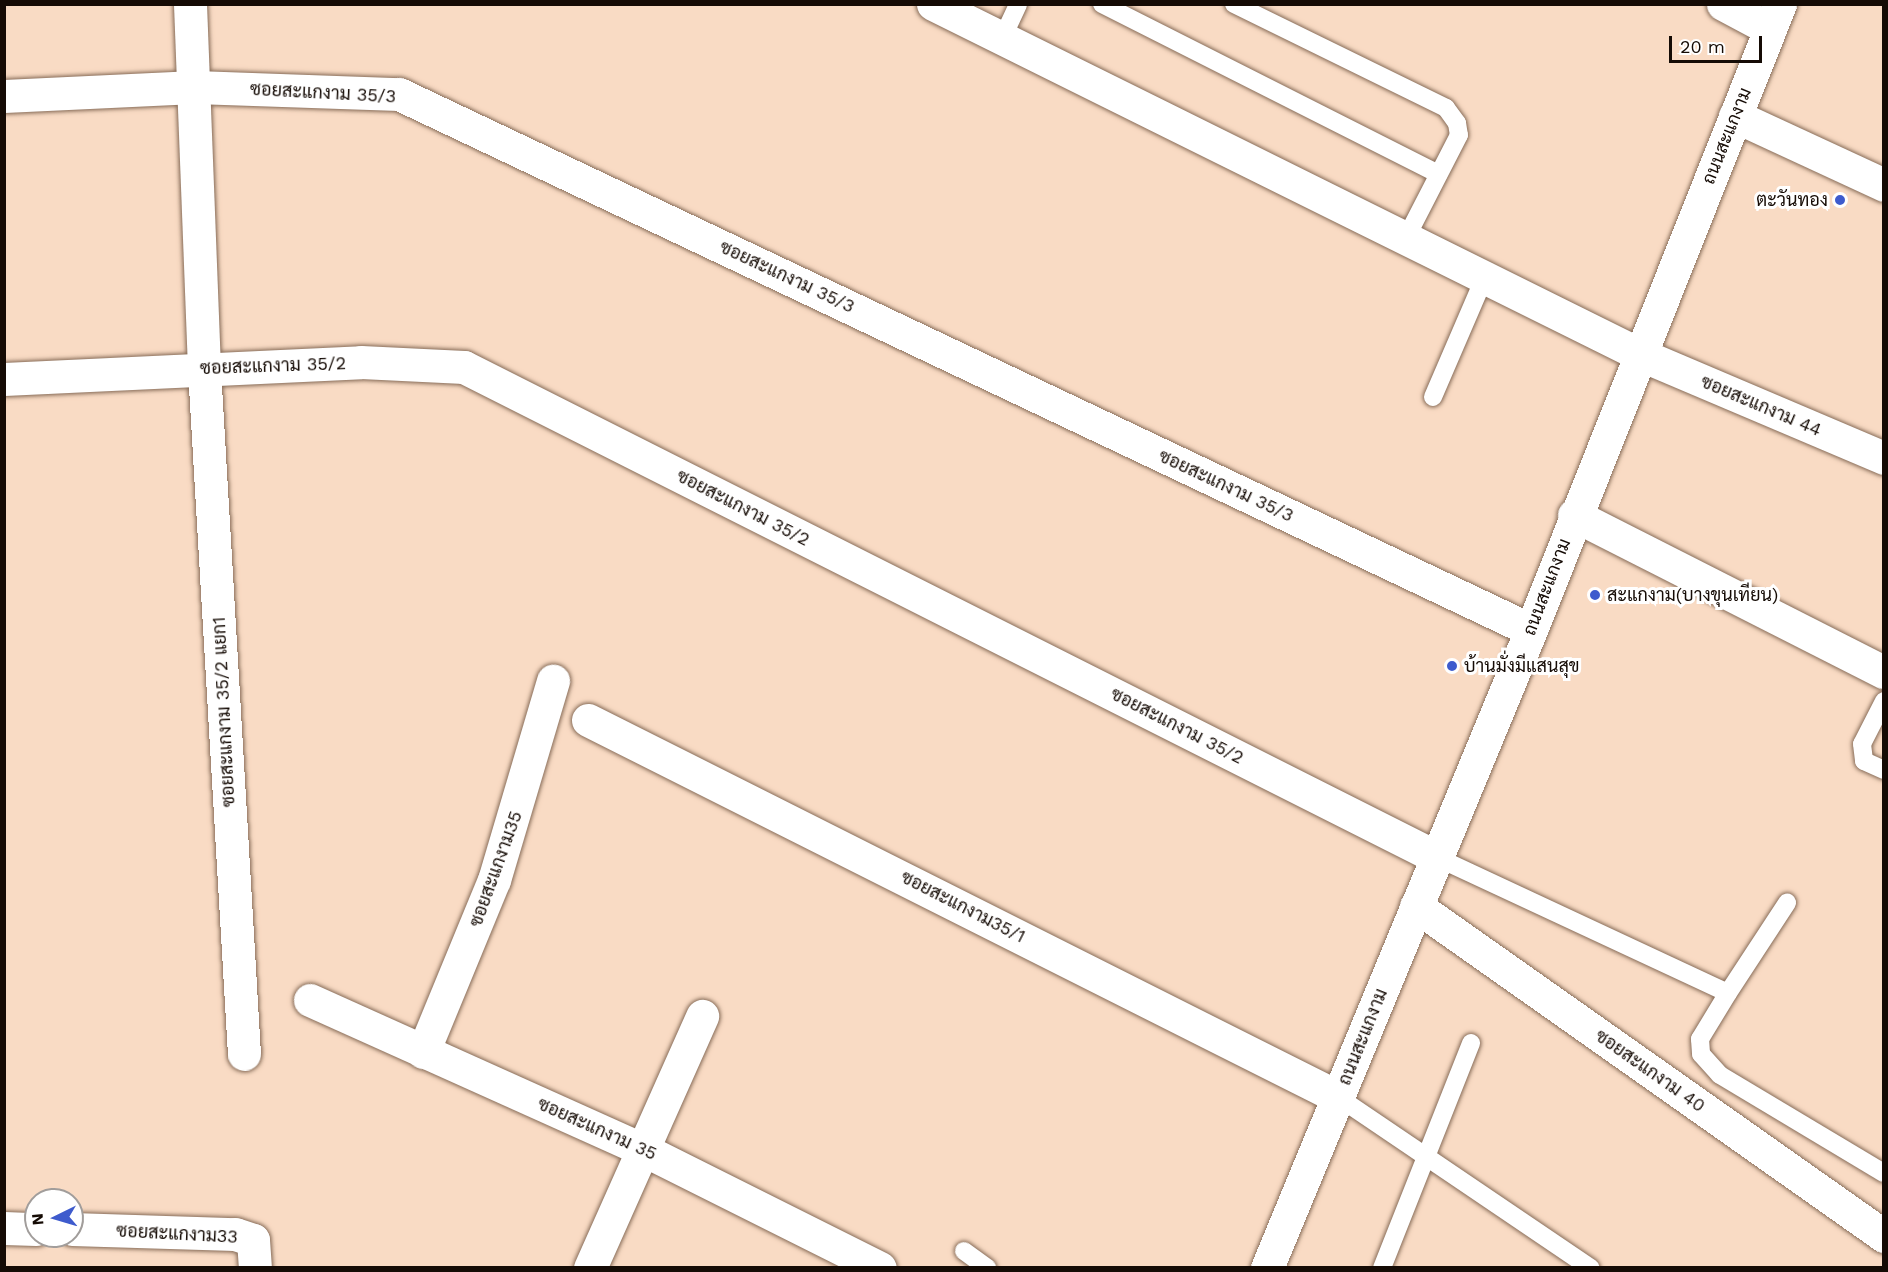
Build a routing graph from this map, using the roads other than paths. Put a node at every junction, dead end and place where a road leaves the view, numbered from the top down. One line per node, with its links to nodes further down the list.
1 (190, 4): 9 (street, ซอยสะแกงาม 35/2 แยก1)
2 (933, 4): 8 (street, ซอยสะแกงาม 44)
3 (1018, 4): 8 (lane)
4 (1102, 4): 12 (lane)
5 (1234, 4): 12 (lane)
6 (1723, 4): 7 (street)
7 (1775, 17): 11 (street, ถนนสะแกงาม)
8 (1002, 39): 14 (street, ซอยสะแกงาม 44)
9 (195, 87): 10 (street, ซอยสะแกงาม 35/3); 17 (street, ซอยสะแกงาม 35/2 แยก1); 22 (street, ซอยสะแกงาม 35/3)
10 (4, 96)
11 (1735, 116): 13 (street); 16 (street, ถนนสะแกงาม)
12 (1439, 174): 14 (lane)
13 (1884, 185)
14 (1407, 236): 15 (street, ซอยสะแกงาม 44)
15 (1485, 276): 16 (street, ซอยสะแกงาม 44); 19 (lane)
16 (1639, 354): 20 (street, ซอยสะแกงาม 44); 21 (street, ถนนสะแกงาม)
17 (204, 369): 18 (street, ซอยสะแกงาม 35/2); 28 (street, ซอยสะแกงาม 35/2); 36 (street, ซอยสะแกงาม 35/2 แยก1)
18 (4, 379)
19 (1433, 397)
20 (1884, 458)
21 (1574, 515): 22 (street, ถนนสะแกงาม); 23 (street)
22 (1531, 630): 28 (street, ถนนสะแกงาม)
23 (1884, 672)
24 (553, 681): 35 (street, ซอยสะแกงาม35)
25 (1884, 701): 27 (lane)
26 (588, 720): 37 (street, ซอยสะแกงาม35/1)
27 (1884, 770)
28 (1434, 856): 30 (street, ถนนสะแกงาม); 31 (lane)
29 (1787, 903): 31 (lane)
30 (1416, 906): 37 (street, ถนนสะแกงาม); 44 (street, ซอยสะแกงาม 40)
31 (1728, 993): 40 (lane)
32 (310, 1000): 35 (street, ซอยสะแกงาม 35)
33 (702, 1016): 38 (street)
34 (1471, 1043): 39 (lane)
35 (423, 1052): 38 (street, ซอยสะแกงาม 35)
36 (244, 1054)
37 (1338, 1097): 39 (lane); 50 (street, ถนนสะแกงาม)
38 (642, 1149): 47 (street); 48 (street, ซอยสะแกงาม 35)
39 (1428, 1154): 51 (lane); 52 (lane)
40 (1884, 1173)
41 (4, 1228): 42 (street)
42 (24, 1229)
43 (84, 1230): 46 (street, ซอยสะแกงาม33)
44 (1884, 1236)
45 (964, 1251): 49 (lane)
46 (255, 1268)
47 (590, 1268)
48 (880, 1268)
49 (987, 1268)
50 (1267, 1268)
51 (1382, 1268)
52 (1591, 1268)

